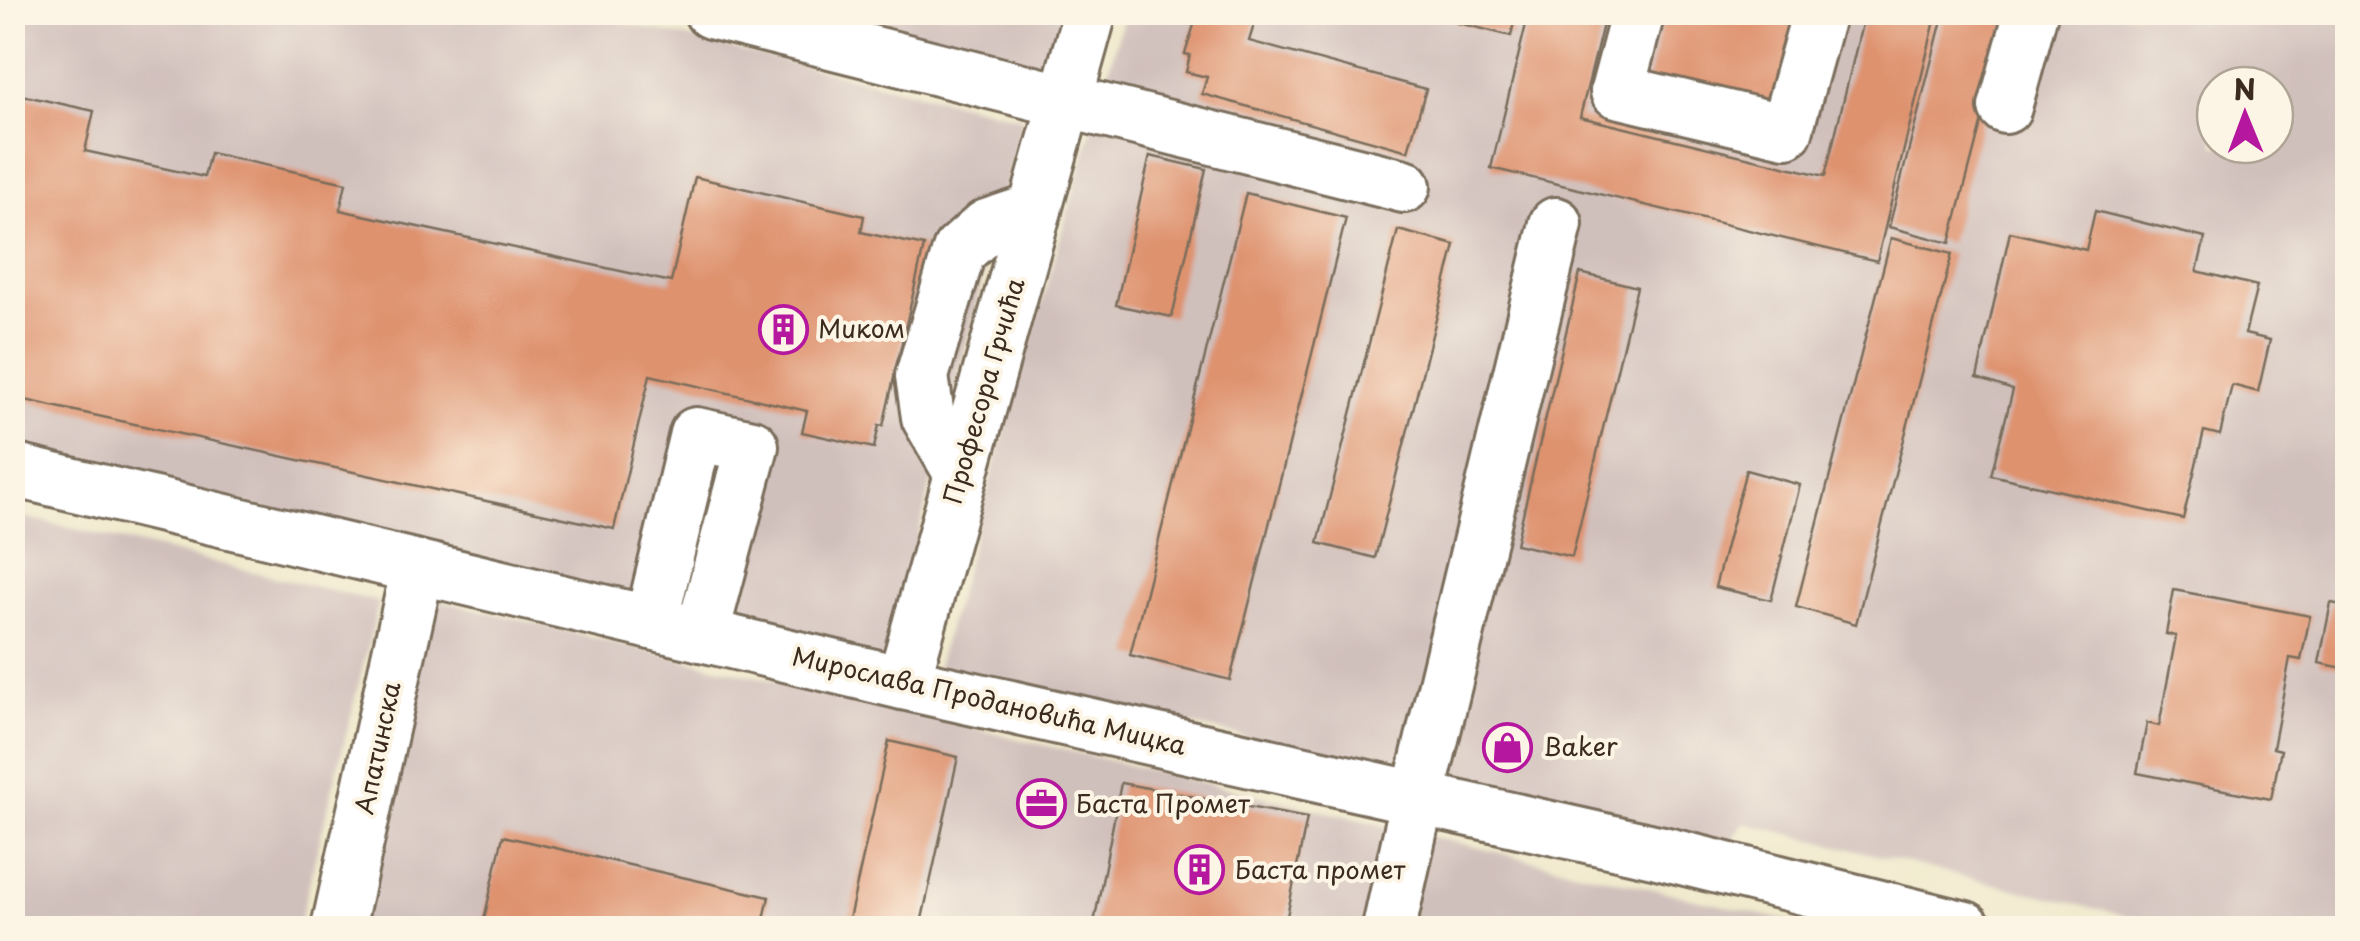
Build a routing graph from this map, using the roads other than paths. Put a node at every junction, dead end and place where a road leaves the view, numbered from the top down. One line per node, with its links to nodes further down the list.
1 (712, 12): 6 (street)
2 (1090, 12): 6 (street, Професора Грчића)
3 (1638, 12): 4 (street)
4 (1819, 12)
5 (2031, 12): 7 (street)
6 (1065, 100): 8 (street); 14 (street, Професора Грчића)
7 (2005, 108)
8 (1404, 186)
9 (1556, 224): 15 (street)
10 (12, 470): 11 (street, Мирослава Продановића Мицка)
11 (418, 567): 12 (street, Мирослава Продановића Мицка); 16 (street, Апатинска)
12 (652, 623): 13 (street, Мирослава Продановића Мицка); 13 (street)
13 (702, 634): 14 (street, Мирослава Продановића Мицка)
14 (903, 683): 15 (street, Мирослава Продановића Мицка)
15 (1418, 797): 17 (street); 18 (street, Мирослава Продановића Мицка)
16 (338, 928)
17 (1389, 928)
18 (1965, 928)

